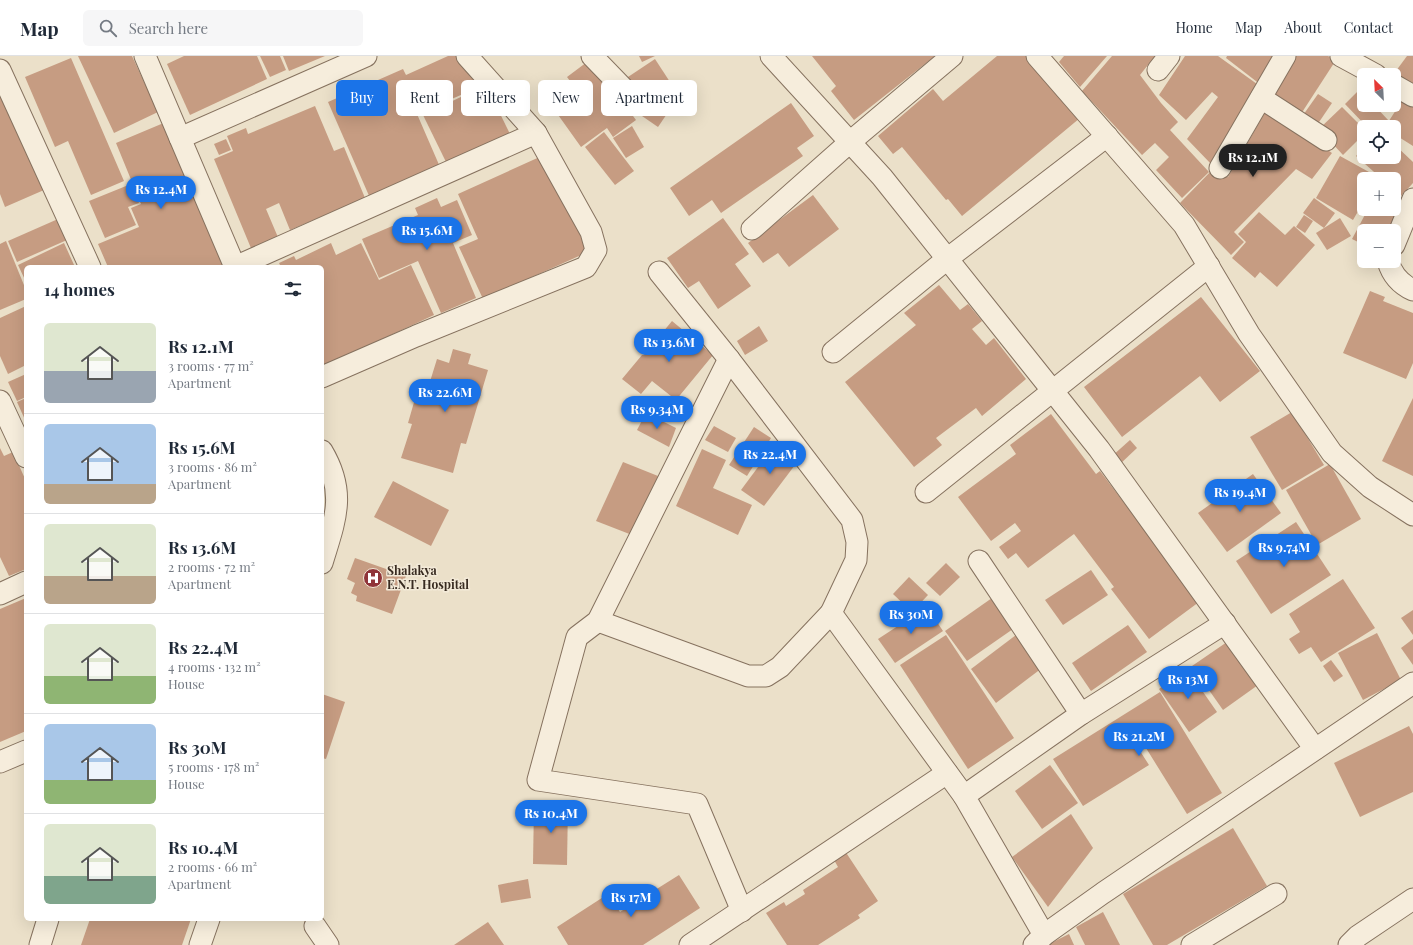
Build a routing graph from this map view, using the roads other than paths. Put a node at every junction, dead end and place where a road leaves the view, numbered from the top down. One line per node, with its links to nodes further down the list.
1 (145, 56): 18 (street)
2 (366, 56): 18 (street)
3 (467, 56): 16 (street)
4 (592, 56): 12 (street)
5 (771, 56): 20 (street)
6 (952, 56): 20 (street)
7 (1037, 56): 17 (street)
8 (1285, 56): 15 (street)
9 (1341, 56): 10 (street)
10 (1363, 68)
11 (0, 70): 26 (street)
12 (615, 80)
13 (1401, 89): 14 (street)
14 (1413, 96)
15 (1261, 98): 19 (street); 21 (street)
16 (536, 133): 28 (street); 35 (street)
17 (1107, 136): 25 (street); 29 (street)
18 (180, 138): 27 (street)
19 (1326, 140)
20 (850, 142): 24 (street); 25 (street)
21 (1220, 168)
22 (1413, 199): 23 (street)
23 (1401, 228)
24 (752, 229)
25 (948, 259): 33 (street); 36 (street)
26 (89, 265)
27 (234, 265)
28 (239, 265)
29 (1209, 266): 36 (street); 41 (street)
30 (1390, 268): 32 (street)
31 (659, 272): 34 (street)
32 (1413, 290)
33 (833, 352)
34 (729, 358): 46 (street); 47 (street)
35 (324, 376)
36 (1053, 391): 40 (street); 48 (street)
37 (0, 401): 38 (street)
38 (24, 453)
39 (324, 454): 42 (street)
40 (926, 492)
41 (1413, 515)
42 (324, 556)
43 (979, 562): 50 (street)
44 (24, 583): 45 (street)
45 (0, 594)
46 (831, 613): 47 (street); 54 (street)
47 (598, 621): 58 (street)
48 (1225, 623): 50 (street); 51 (street)
49 (1413, 683): 51 (street)
50 (1081, 714): 55 (street)
51 (1315, 749): 62 (street)
52 (24, 752): 53 (street)
53 (0, 762)
54 (948, 773): 55 (street); 58 (street)
55 (964, 796): 62 (street)
56 (1276, 894): 61 (street)
57 (1413, 899): 69 (street)
58 (742, 910): 67 (street)
59 (47, 921): 63 (street)
60 (209, 921): 64 (street)
61 (1222, 937): 68 (street)
62 (1039, 940)
63 (40, 945)
64 (200, 945)
65 (311, 945): 66 (street)
66 (328, 945)
67 (690, 945)
68 (1192, 945)
69 (1349, 945)

